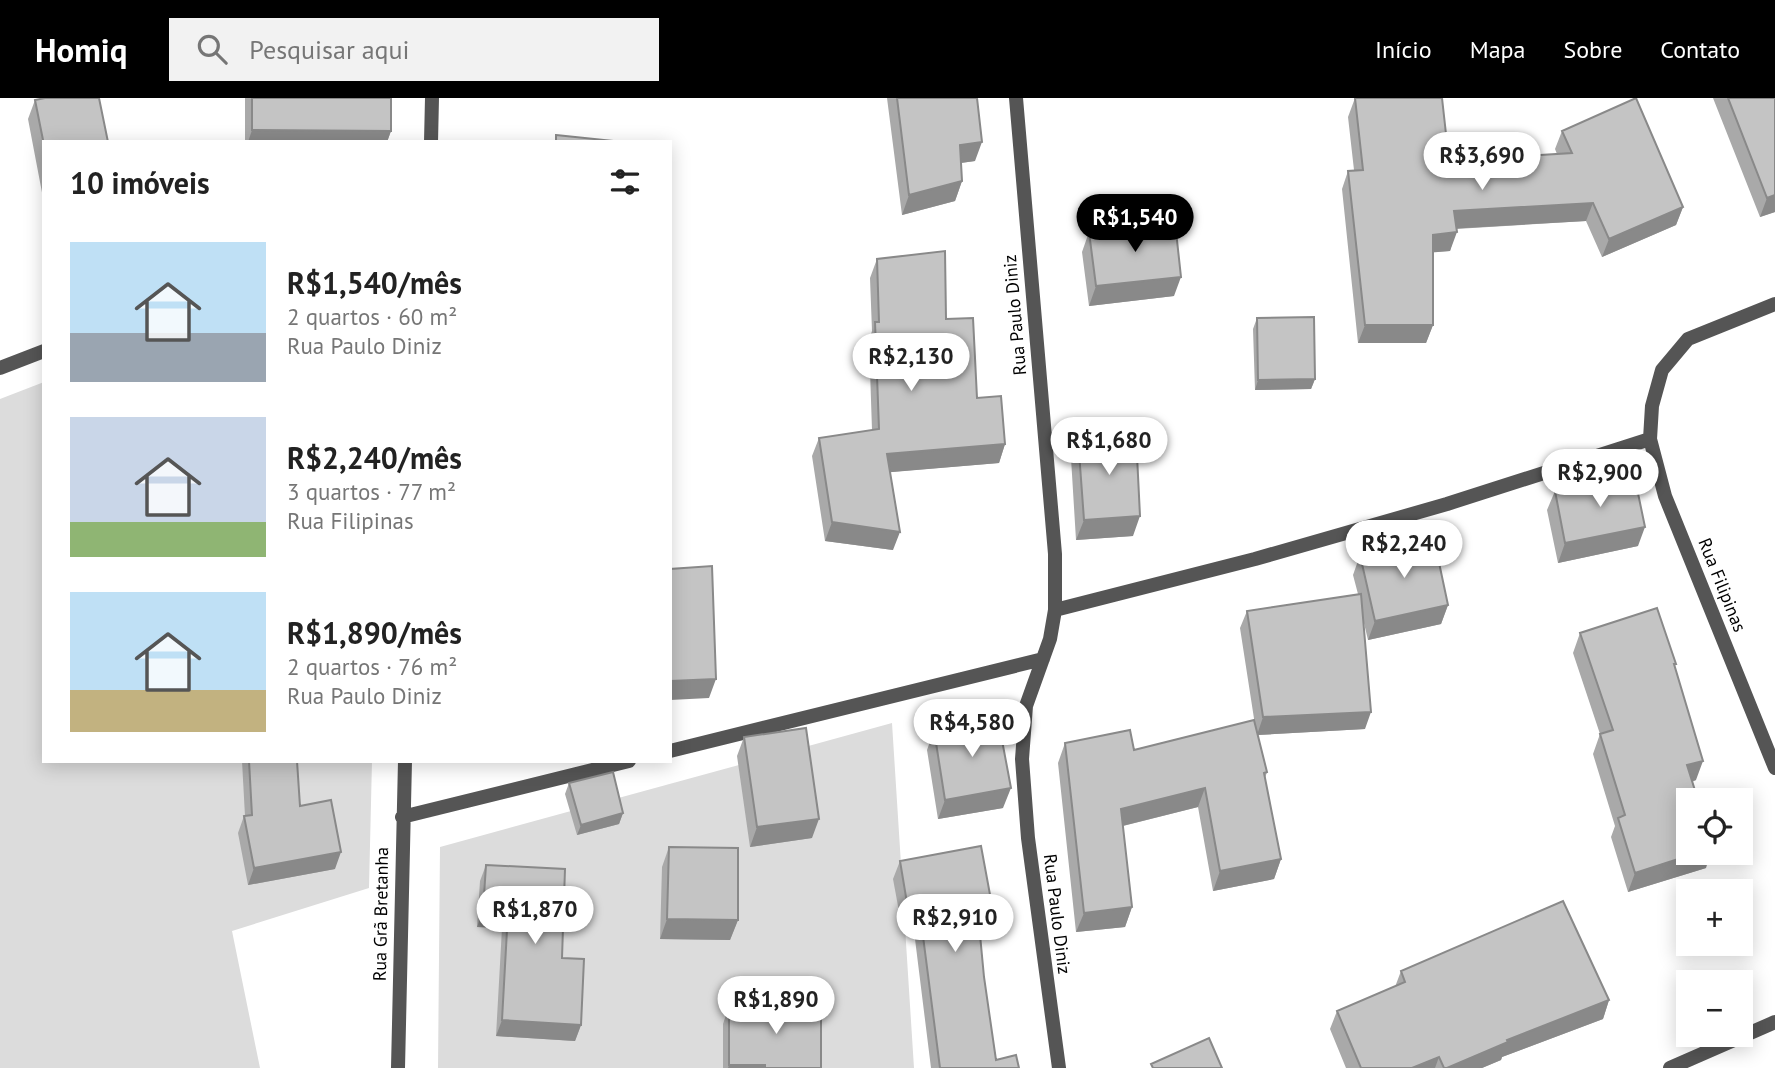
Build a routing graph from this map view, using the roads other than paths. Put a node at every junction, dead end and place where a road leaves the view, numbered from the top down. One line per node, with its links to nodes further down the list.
1 (432, 98): 3 (street)
2 (1016, 98): 8 (street, Rua Paulo Diniz)
3 (431, 140)
4 (1775, 303): 7 (street, Rua Filipinas)
5 (42, 352): 6 (street)
6 (0, 368)
7 (1650, 439): 8 (street); 13 (street, Rua Filipinas)
8 (1055, 610): 9 (street, Rua Paulo Diniz)
9 (1043, 659): 10 (street); 17 (street, Rua Paulo Diniz)
10 (672, 751)
11 (405, 763): 14 (street, Rua Grã Bretanha)
12 (621, 763): 14 (street)
13 (1775, 768)
14 (402, 817): 16 (street, Rua Grã Bretanha)
15 (1775, 1022): 18 (street)
16 (398, 1068)
17 (1059, 1068)
18 (1670, 1068)

